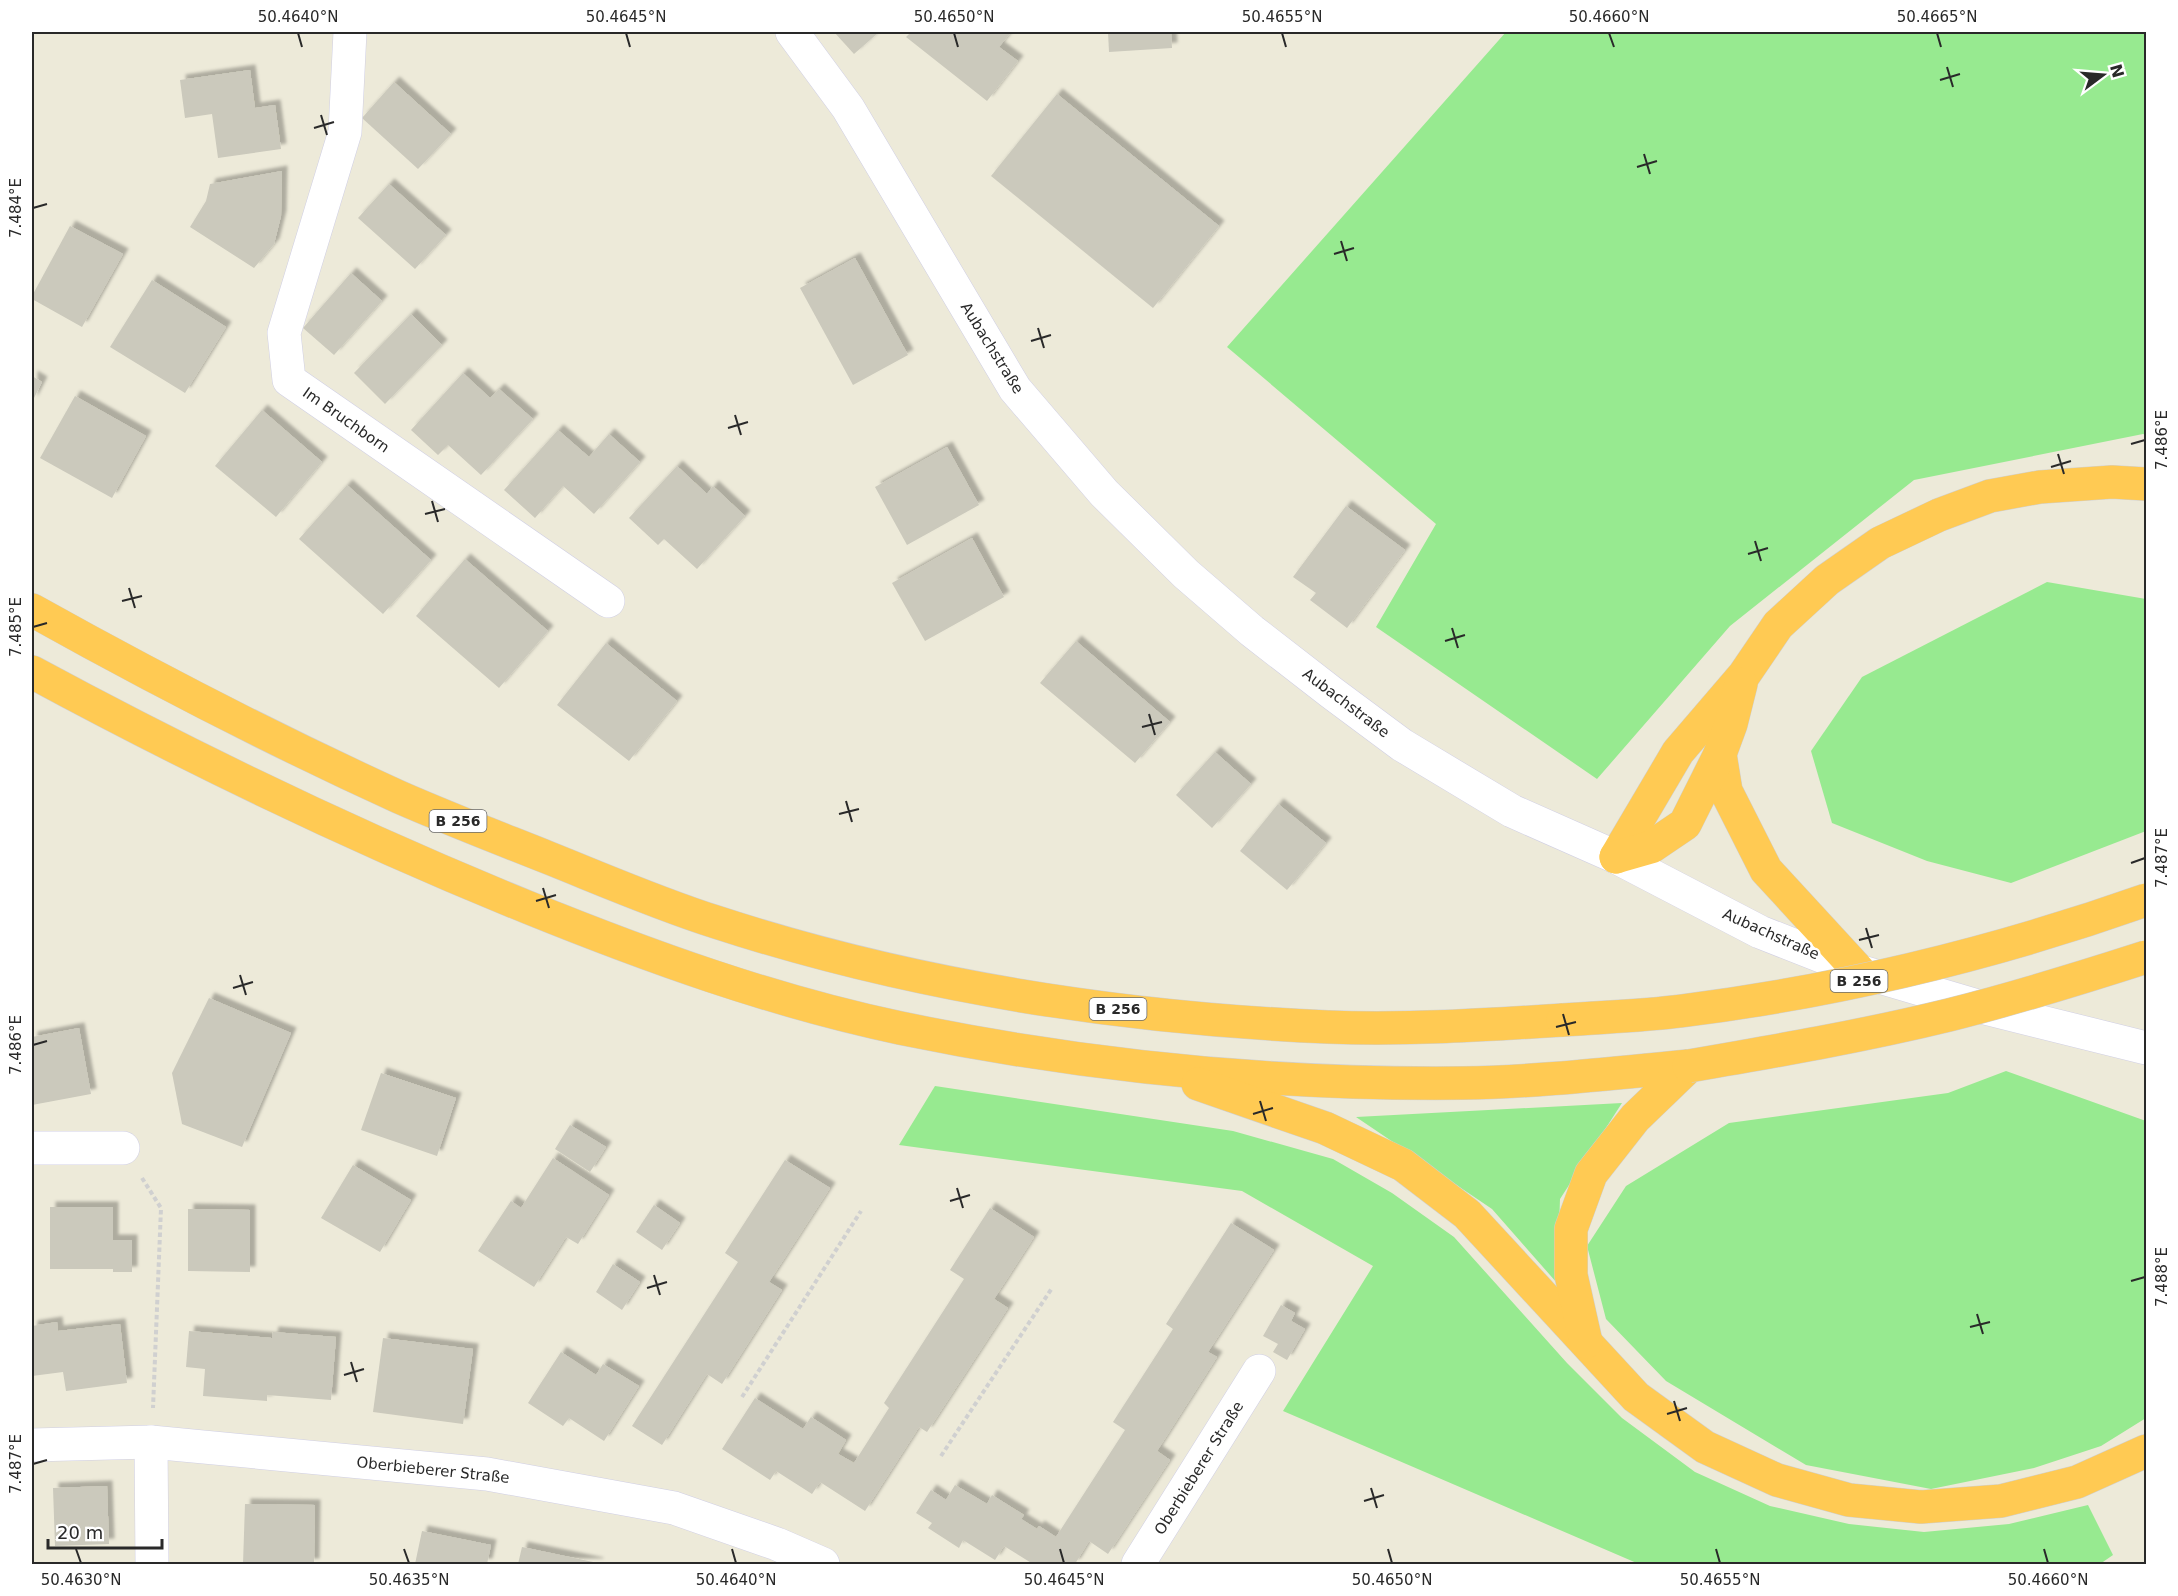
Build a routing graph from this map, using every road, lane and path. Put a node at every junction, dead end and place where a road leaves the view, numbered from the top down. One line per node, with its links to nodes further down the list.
1 (350, 32): 4 (street, Im Bruchborn)
2 (792, 32): 9 (street, Aubachstraße)
3 (2146, 484): 7 (highway)
4 (608, 601)
5 (32, 610): 10 (highway, B 256, bridge)
6 (32, 672): 14 (highway)
7 (1744, 675): 8 (highway); 9 (highway)
8 (1720, 754): 9 (highway); 12 (highway)
9 (1616, 857): 12 (street, Aubachstraße)
10 (2146, 900)
11 (2146, 957): 15 (highway, bridge)
12 (1859, 971): 13 (street, Aubachstraße)
13 (2146, 1048)
14 (1145, 1065): 15 (highway); 20 (highway)
15 (1689, 1066): 20 (highway)
16 (32, 1148): 17 (street)
17 (123, 1149): 23 (path)
18 (861, 1211): 22 (path)
19 (1052, 1288): 26 (path)
20 (1586, 1343): 25 (highway)
21 (1259, 1371): 29 (street, Oberbieberer Straße)
22 (742, 1397)
23 (152, 1442): 24 (street, Oberbieberer Straße); 27 (street); 28 (street, Oberbieberer Straße)
24 (32, 1445)
25 (2146, 1451)
26 (940, 1456)
27 (152, 1564)
28 (823, 1564)
29 (1138, 1564)

